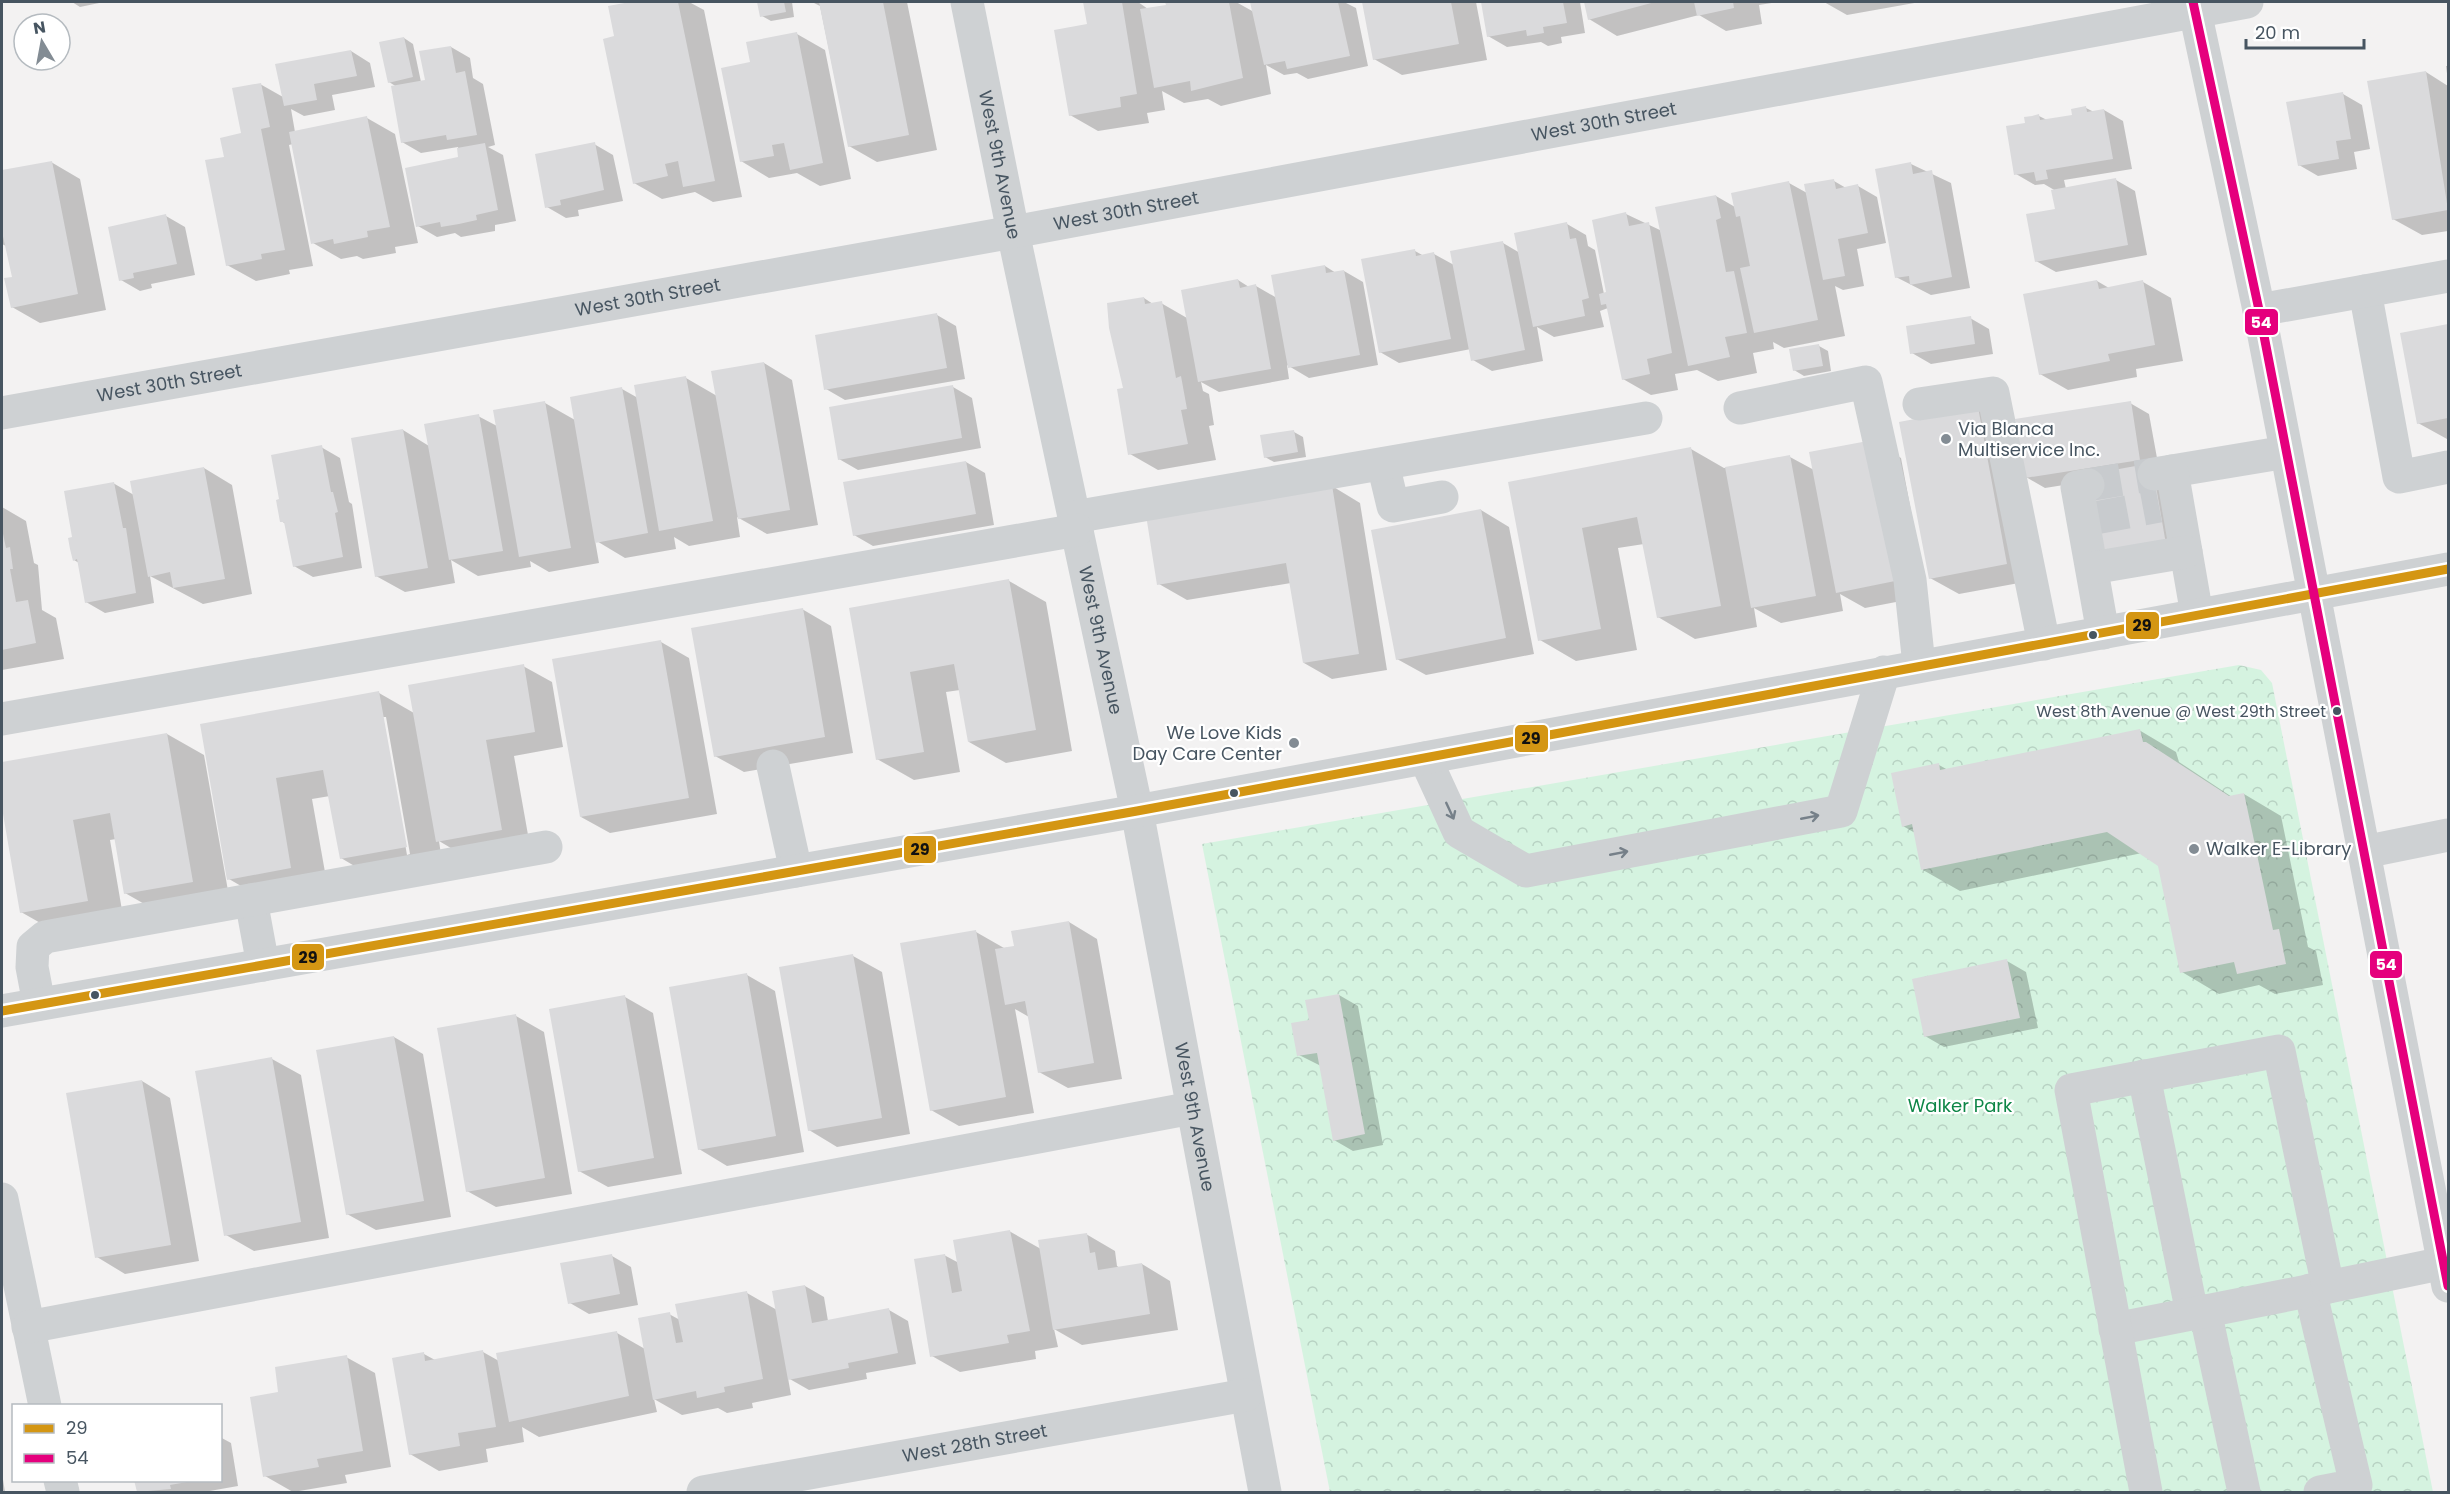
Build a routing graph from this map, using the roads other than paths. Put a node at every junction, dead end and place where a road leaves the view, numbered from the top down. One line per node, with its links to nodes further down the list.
1 (967, 2): 4 (street, West 9th Avenue)
2 (2247, 2): 3 (street, West 30th Street)
3 (2194, 6): 4 (street, West 30th Street); 7 (street)
4 (1013, 232): 10 (street, West 30th Street); 17 (street, West 9th Avenue)
5 (2448, 276): 6 (street)
6 (2365, 291): 7 (street); 14 (street)
7 (2259, 310): 12 (street)
8 (1918, 404): 24 (street)
9 (1740, 408): 25 (street)
10 (2, 413)
11 (1646, 418): 13 (street)
12 (2286, 452): 18 (street); 21 (street)
13 (1383, 464): 16 (street); 17 (street)
14 (2448, 467)
15 (2088, 485): 19 (street)
16 (1442, 497)
17 (1075, 523): 27 (street); 30 (street, West 9th Avenue)
18 (2186, 552): 19 (street); 22 (street)
19 (2092, 568): 23 (street)
20 (2448, 568): 21 (street)
21 (2313, 592): 22 (street); 33 (street)
22 (2197, 615): 23 (street)
23 (2103, 633): 24 (street)
24 (2044, 644): 25 (street)
25 (1919, 665): 26 (street)
26 (1884, 672): 28 (street); 28 (street, one-way to 26)
27 (2, 718)
28 (1425, 758): 30 (street)
29 (773, 766): 34 (street)
30 (1137, 811): 34 (street); 40 (street, West 9th Avenue)
31 (2448, 835): 33 (street)
32 (546, 847): 35 (street)
33 (2364, 852): 42 (street)
34 (796, 871): 36 (street)
35 (251, 900): 36 (street); 37 (street)
36 (263, 964): 37 (street)
37 (39, 1004): 38 (street)
38 (2, 1011)
39 (2144, 1076): 45 (street); 46 (street); 48 (street)
40 (1192, 1108): 47 (street); 49 (street, West 9th Avenue)
41 (2, 1199): 43 (street)
42 (2441, 1209): 44 (street)
43 (8, 1264): 47 (street)
44 (2446, 1275): 45 (street)
45 (2319, 1288): 46 (street); 55 (street)
46 (2198, 1312): 48 (street); 54 (street)
47 (28, 1328): 50 (street)
48 (2115, 1329): 53 (street)
49 (1246, 1395): 51 (street, West 28th Street); 52 (street, West 9th Avenue)
50 (45, 1404)
51 (703, 1492)
52 (1265, 1492)
53 (2146, 1492)
54 (2244, 1492)
55 (2320, 1492)

